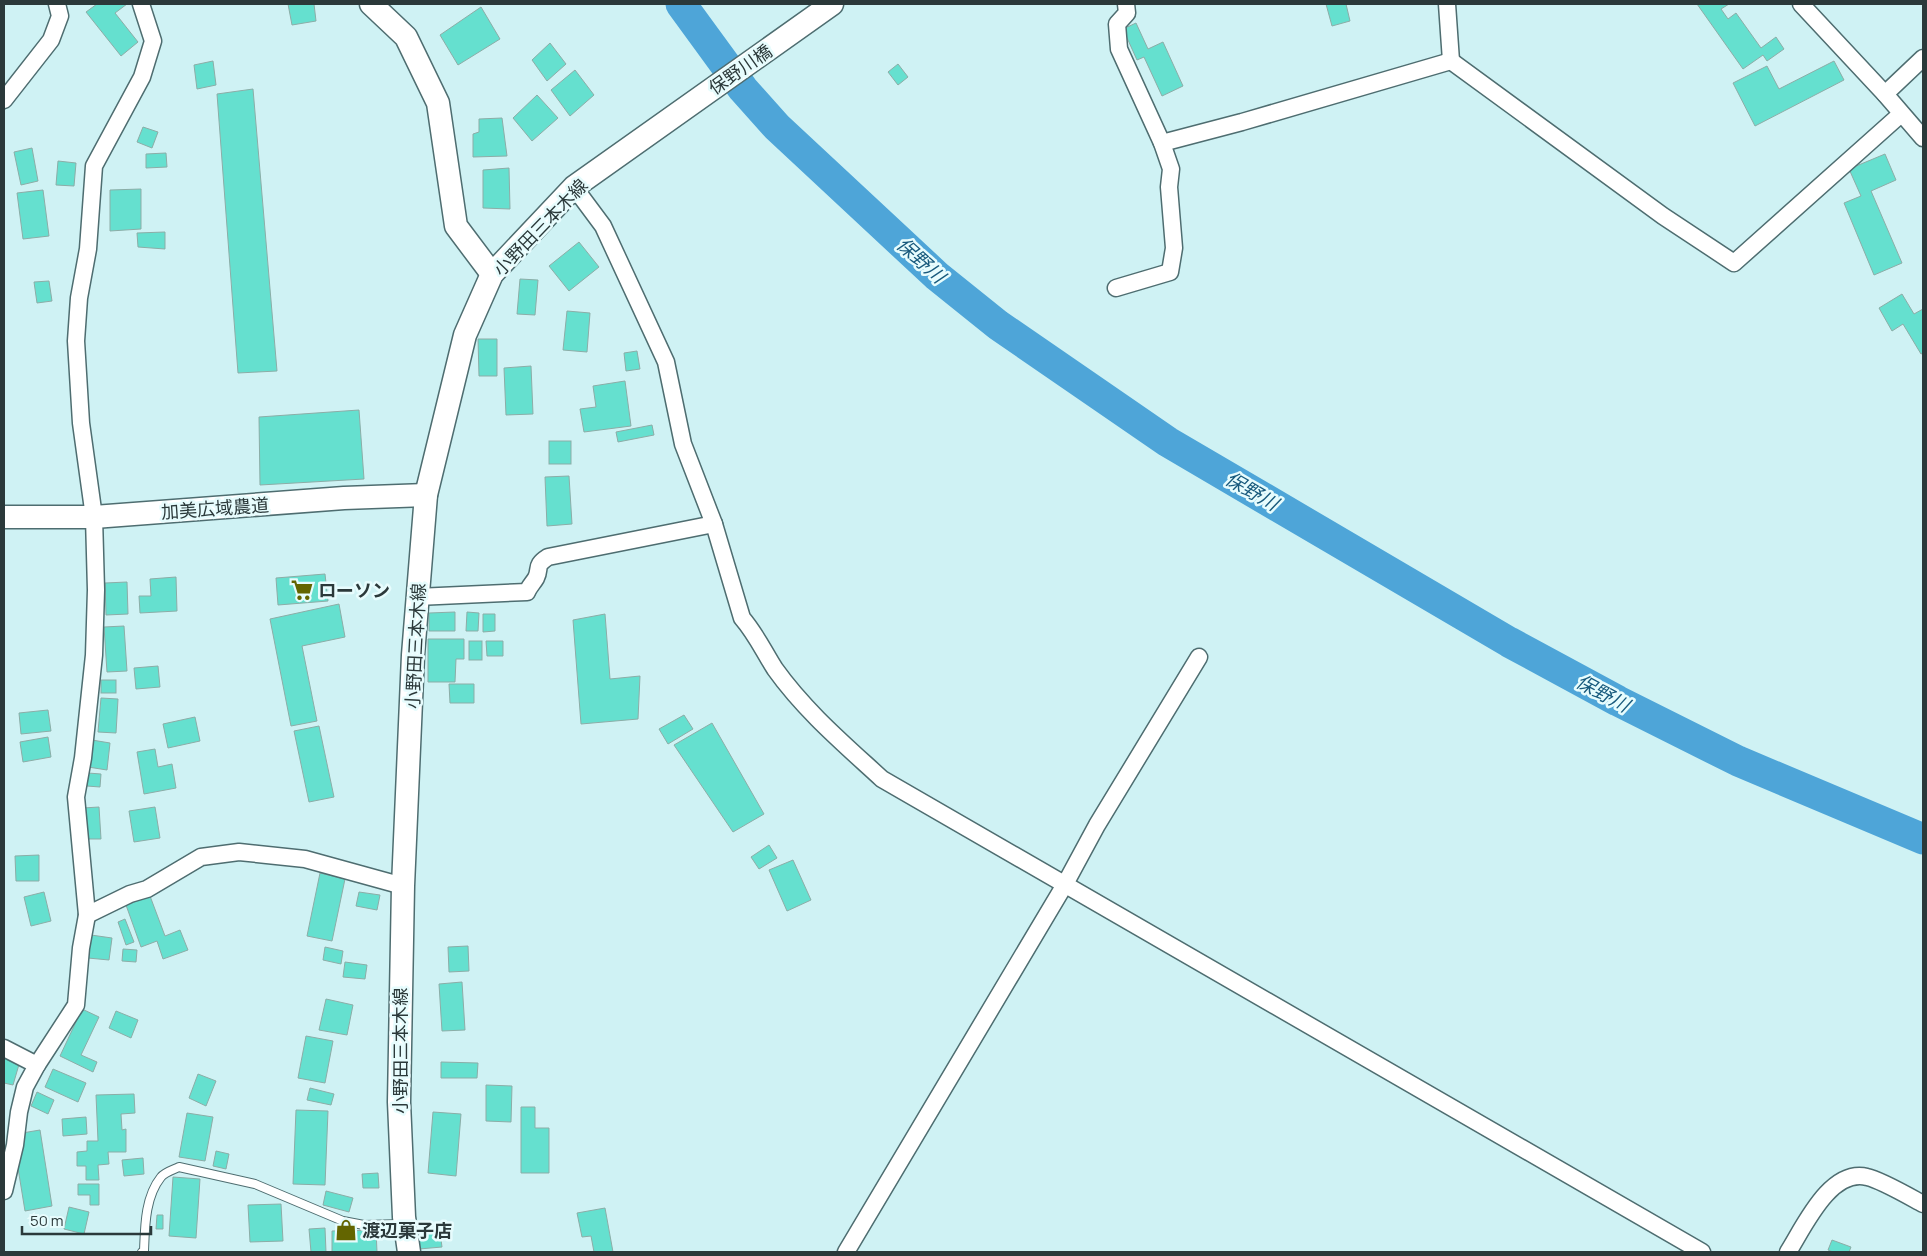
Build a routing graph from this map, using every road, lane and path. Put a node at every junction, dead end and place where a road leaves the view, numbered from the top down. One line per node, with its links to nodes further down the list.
1 (57, 4): 11 (street)
2 (141, 4): 21 (street)
3 (371, 4): 17 (main road)
4 (1126, 4): 15 (street)
5 (1447, 4): 9 (street)
6 (1801, 4): 10 (street)
7 (826, 8): 13 (main road, 保野川橋)
8 (1923, 58): 10 (street)
9 (1451, 61): 12 (street); 15 (street)
10 (1885, 94): 12 (street)
11 (4, 100)
12 (1901, 114): 14 (street)
13 (659, 126): 16 (main road, 小野田三本木線)
14 (1923, 138)
15 (1162, 143): 18 (street)
16 (574, 188): 17 (main road, 小野田三本木線); 22 (street)
17 (492, 274): 19 (main road, 小野田三本木線)
18 (1116, 288)
19 (426, 495): 21 (main road, 加美広域農道); 23 (main road, 小野田三本木線)
20 (4, 517): 21 (main road, 加美広域農道)
21 (94, 517): 27 (street)
22 (714, 524): 23 (street); 26 (street)
23 (418, 597): 25 (main road, 小野田三本木線)
24 (1199, 657): 26 (street)
25 (403, 886): 27 (street); 32 (main road, 小野田三本木線)
26 (1064, 886): 35 (street); 36 (street)
27 (87, 915): 29 (street)
28 (4, 1048): 29 (street)
29 (37, 1065): 30 (street)
30 (4, 1191)
31 (1923, 1204): 37 (street)
32 (405, 1224): 33 (lane); 34 (main road, 小野田三本木線)
33 (142, 1252)
34 (408, 1252)
35 (846, 1252)
36 (1702, 1252)
37 (1788, 1252)

